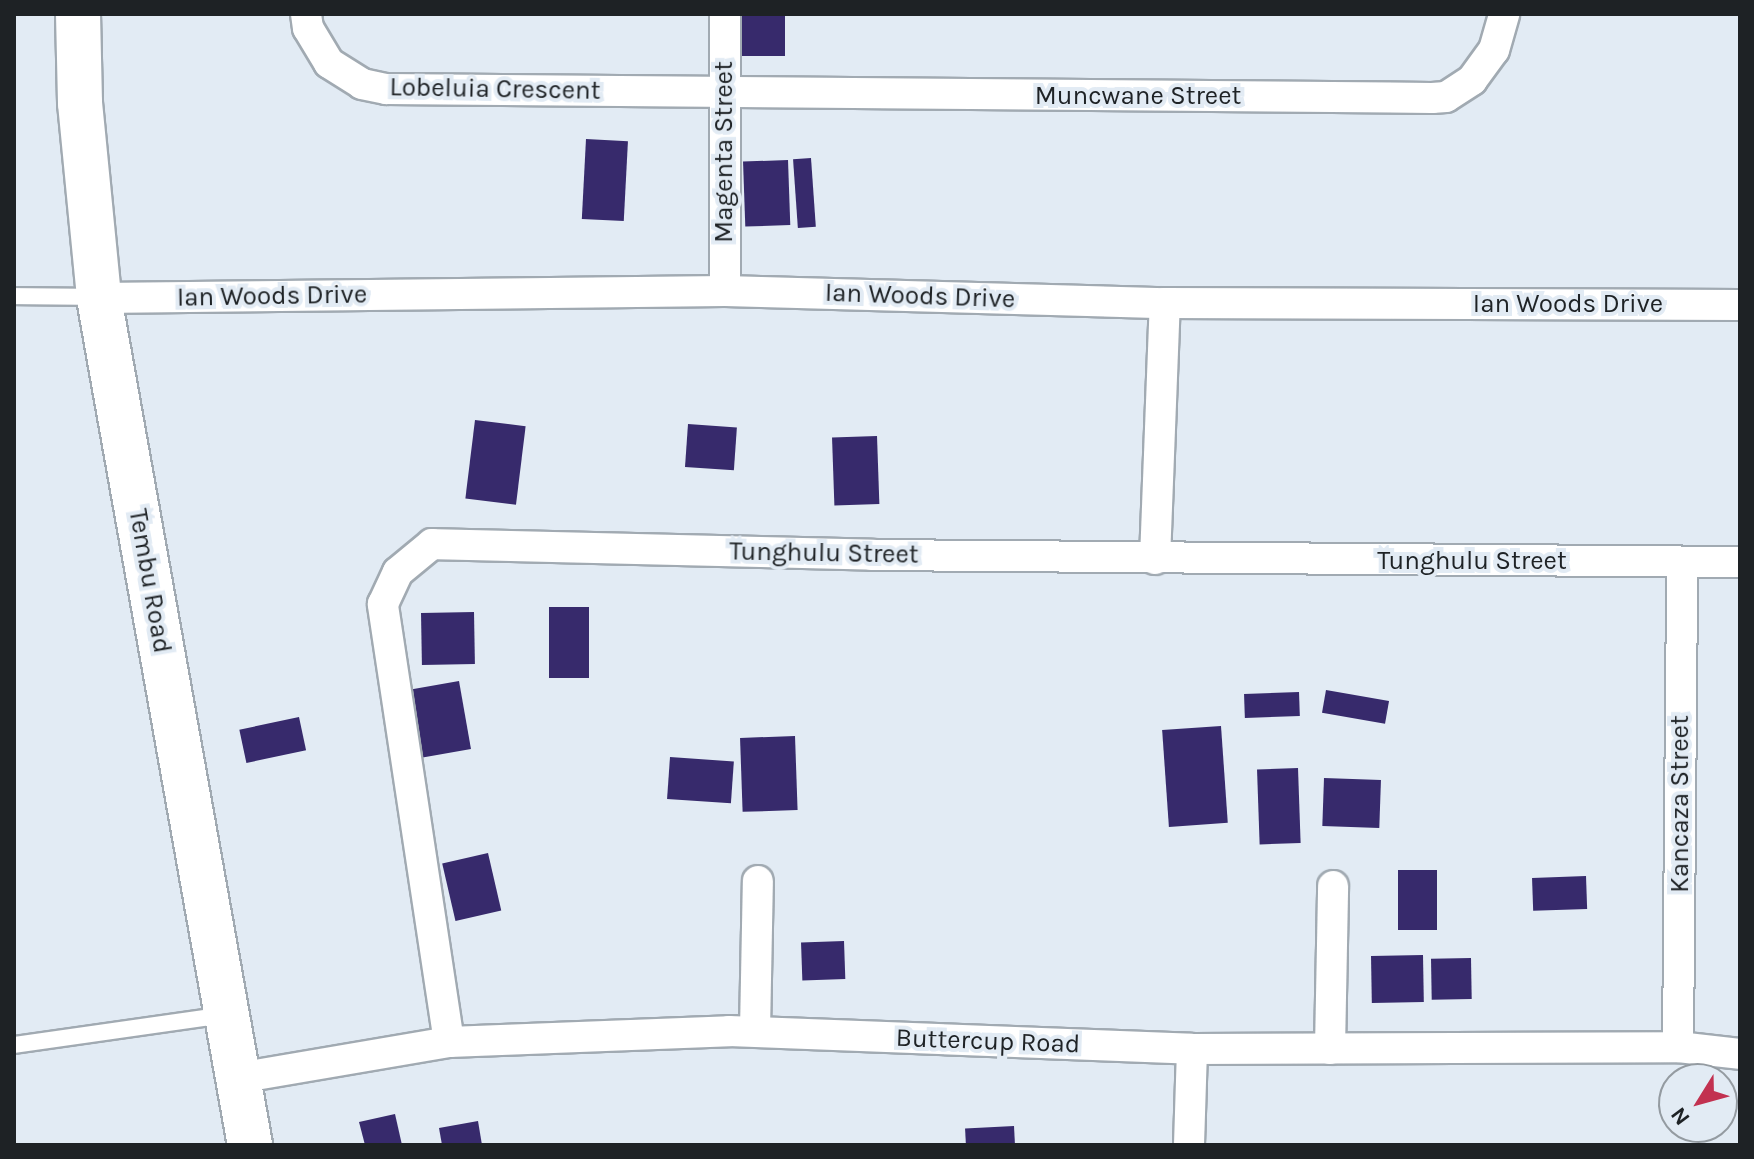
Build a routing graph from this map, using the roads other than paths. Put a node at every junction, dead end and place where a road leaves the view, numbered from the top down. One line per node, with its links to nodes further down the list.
1 (78, 14): 8 (street, Tembu Road)
2 (306, 14): 5 (street, Lobeluia Crescent)
3 (725, 14): 5 (street, Magenta Street)
4 (1504, 14): 5 (street, Muncwane Street)
5 (723, 93): 6 (street, Magenta Street)
6 (725, 291): 8 (street, Ian Woods Drive); 9 (street, Ian Woods Drive)
7 (14, 296): 8 (lane)
8 (99, 298): 16 (street, Tembu Road)
9 (1165, 303): 10 (street, Ian Woods Drive); 11 (street)
10 (1740, 305)
11 (1155, 559): 12 (street, Tunghulu Street); 18 (street, Tunghulu Street)
12 (1682, 562): 13 (street, Tunghulu Street); 20 (street, Kancaza Street)
13 (1740, 562)
14 (758, 881): 17 (street)
15 (1333, 886): 22 (street)
16 (226, 1015): 19 (lane); 24 (street, Tembu Road)
17 (755, 1031): 18 (street, Buttercup Road); 21 (street, Buttercup Road)
18 (449, 1042): 24 (street, Buttercup Road)
19 (14, 1045)
20 (1678, 1047): 22 (street, Buttercup Road); 23 (street, Buttercup Road)
21 (1192, 1049): 22 (street, Buttercup Road); 26 (street)
22 (1330, 1049)
23 (1740, 1054)
24 (238, 1078): 25 (street, Tembu Road)
25 (250, 1145)
26 (1189, 1145)

